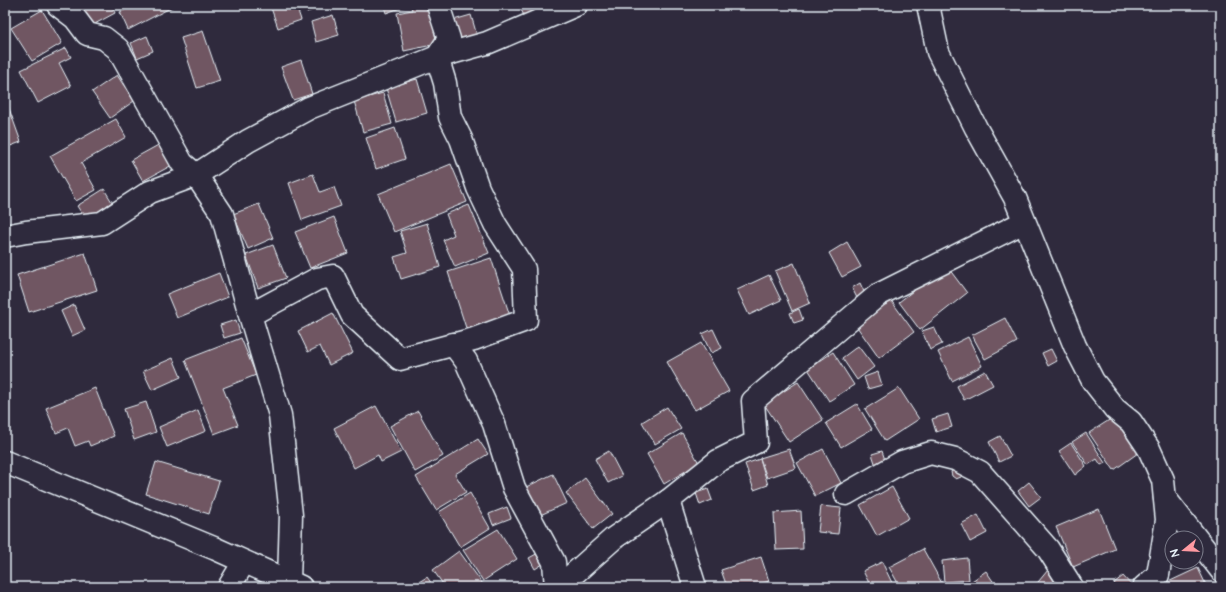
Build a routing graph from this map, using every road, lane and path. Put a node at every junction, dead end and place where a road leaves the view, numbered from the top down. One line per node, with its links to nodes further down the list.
1 (58, 5): 6 (street)
2 (438, 5): 5 (street)
3 (576, 5): 5 (street)
4 (928, 5): 7 (street)
5 (437, 57): 6 (street); 10 (street)
6 (196, 175): 8 (street); 9 (street)
7 (1024, 222): 13 (street); 14 (street)
8 (5, 236)
9 (250, 315): 10 (street); 17 (street)
10 (453, 344): 19 (street)
11 (5, 462): 15 (street)
12 (846, 494): 21 (street)
13 (1165, 498): 16 (street); 22 (street)
14 (668, 501): 19 (street); 20 (street)
15 (244, 562): 17 (street); 18 (street)
16 (1221, 570)
17 (295, 584)
18 (229, 587)
19 (557, 587)
20 (695, 587)
21 (1072, 587)
22 (1144, 587)

